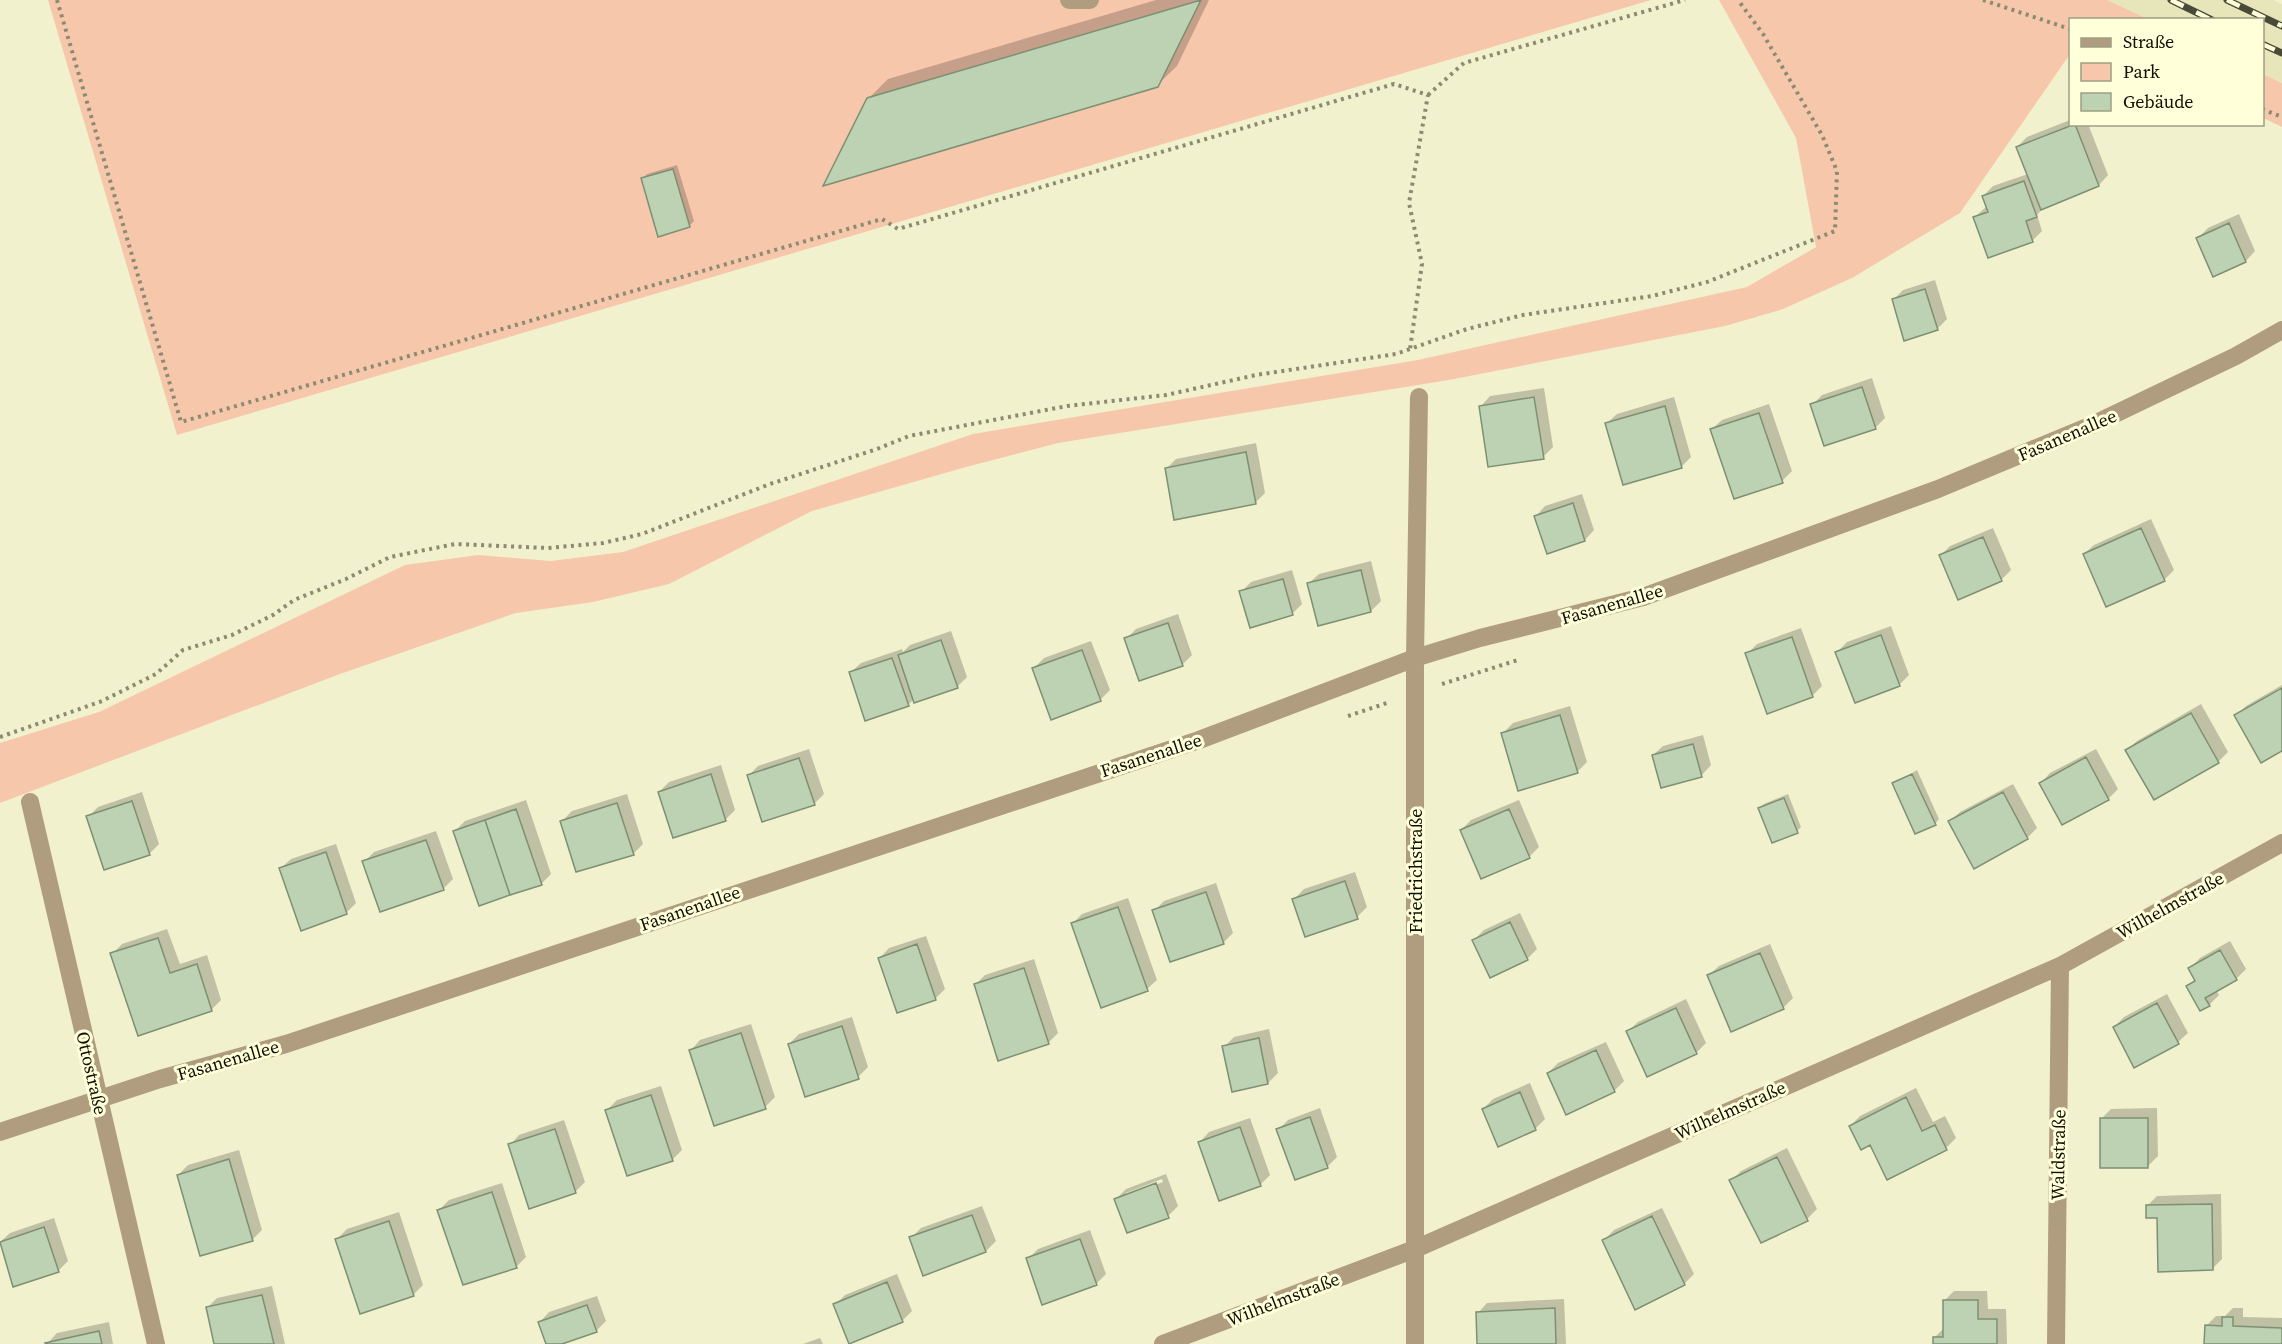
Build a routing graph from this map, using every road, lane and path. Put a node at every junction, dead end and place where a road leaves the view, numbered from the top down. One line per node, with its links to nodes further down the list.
1 (57, 0): 8 (path)
2 (1069, 0): 3 (street)
3 (1090, 0)
4 (1685, 0): 8 (path)
5 (1738, 0): 12 (path)
6 (1983, 0): 7 (path)
7 (2069, 29)
8 (1428, 95): 12 (path)
9 (2264, 110): 10 (path)
10 (2282, 117)
11 (2282, 330): 14 (street, Fasanenallee)
12 (1410, 350): 15 (path)
13 (1419, 397): 14 (street, Friedrichstraße)
14 (1415, 658): 19 (street, Fasanenallee); 21 (street, Friedrichstraße)
15 (0, 737)
16 (30, 802): 19 (street, Ottostraße)
17 (2282, 843): 18 (street, Wilhelmstraße)
18 (2060, 966): 21 (street, Wilhelmstraße); 25 (street, Waldstraße)
19 (98, 1098): 20 (street, Fasanenallee); 22 (street, Ottostraße)
20 (0, 1132)
21 (1415, 1249): 23 (street, Wilhelmstraße); 24 (street, Friedrichstraße)
22 (156, 1344)
23 (1163, 1344)
24 (1415, 1344)
25 (2056, 1344)

